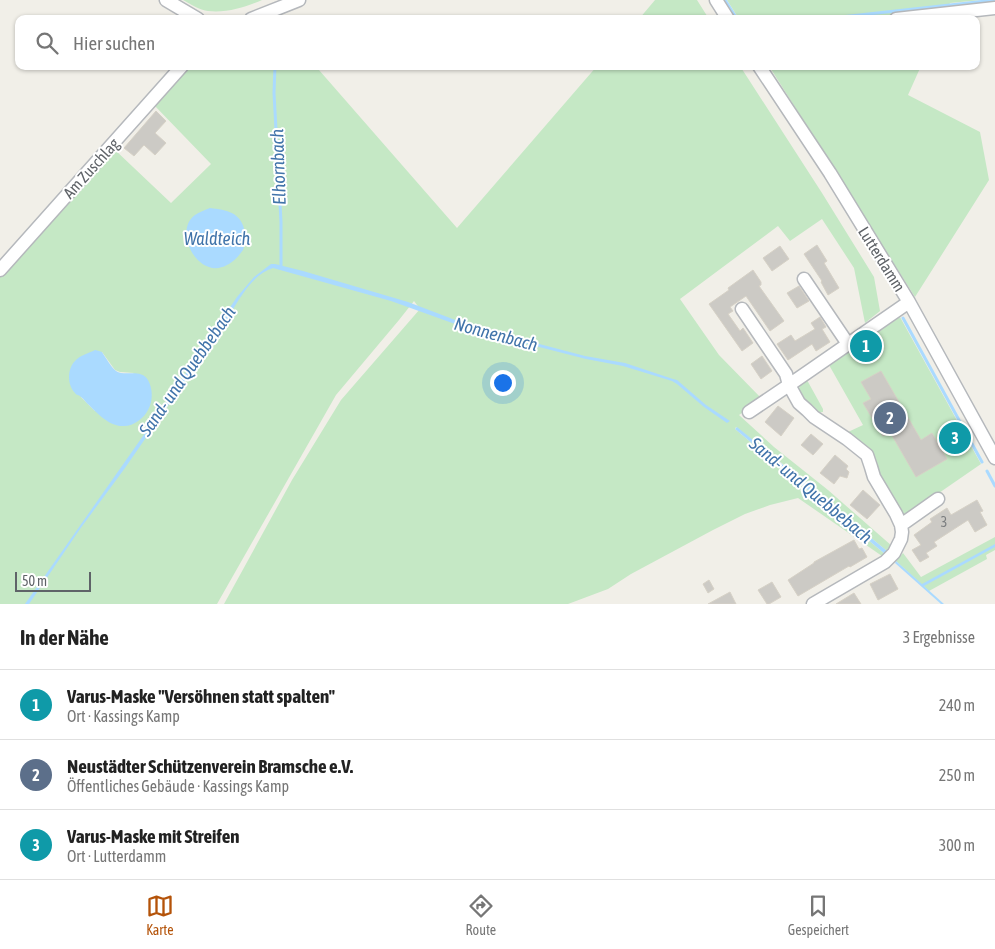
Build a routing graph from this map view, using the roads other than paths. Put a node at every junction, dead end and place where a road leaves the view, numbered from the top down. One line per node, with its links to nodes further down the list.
1 (166, 0): 5 (street)
2 (299, 0): 6 (street)
3 (716, 0): 7 (street)
4 (995, 8): 8 (street)
5 (191, 15)
6 (261, 15)
7 (725, 15)
8 (932, 15)
9 (178, 70): 11 (street, Am Zuschlag)
10 (762, 70): 13 (street, Lutterdamm)
11 (0, 270)
12 (804, 279): 15 (street)
13 (909, 302): 15 (street); 18 (street, Lutterdamm)
14 (742, 308): 16 (street)
15 (848, 344): 16 (street)
16 (788, 385): 17 (street); 20 (street)
17 (749, 412)
18 (995, 458)
19 (938, 499): 20 (street)
20 (901, 525): 21 (street)
21 (814, 604)

